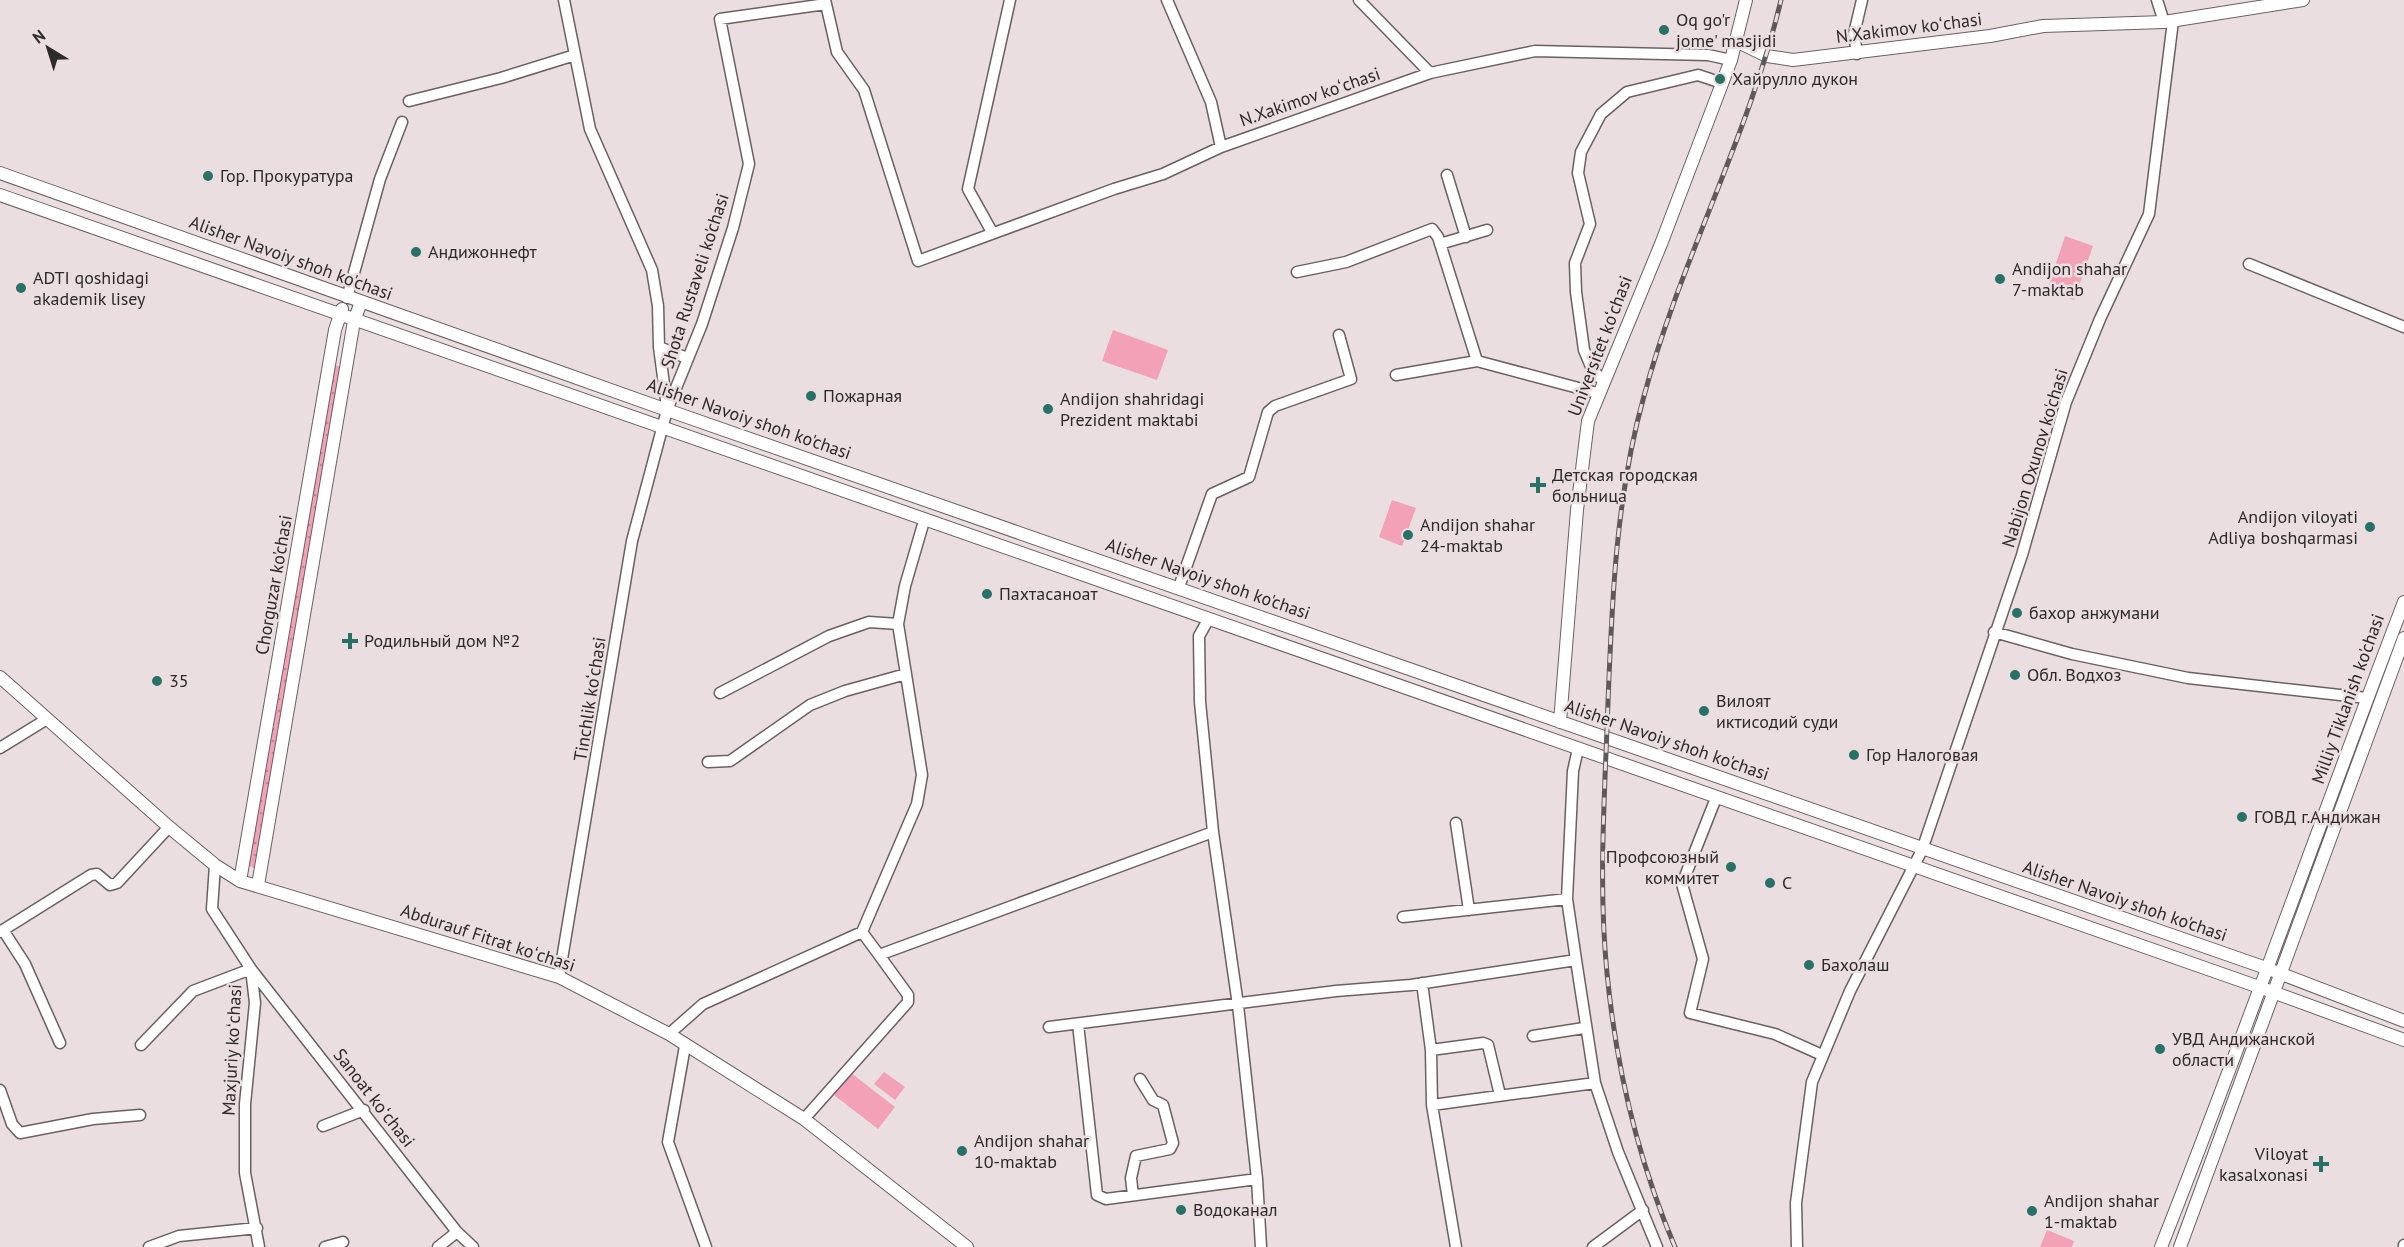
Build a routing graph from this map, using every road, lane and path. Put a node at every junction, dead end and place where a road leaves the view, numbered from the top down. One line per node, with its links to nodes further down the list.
1 (564, 0): 13 (street)
2 (1010, 0): 24 (street)
3 (1167, 0): 19 (street)
4 (1359, 0): 15 (street)
5 (1746, 0): 11 (main road, Universitet kо‘chasi)
6 (1862, 0): 12 (street)
7 (2157, 0): 10 (street)
8 (2304, 0): 10 (main road, N.Xakimov koʻchasi)
9 (826, 2): 27 (street, Shota Rustaveli ko'chasi); 37 (street, Shota Rustaveli ko'chasi)
10 (2168, 21): 12 (main road, N.Xakimov koʻchasi); 56 (street, Nabijon Oxunov ko'chasi)
11 (1736, 42): 12 (main road, N.Xakimov koʻchasi); 14 (main road, Universitet kо‘chasi)
12 (1857, 54)
13 (575, 56): 17 (street); 36 (street)
14 (1731, 60): 15 (street, N.Xakimov koʻchasi); 16 (main road, Universitet kо‘chasi)
15 (1430, 74): 19 (street, N.Xakimov koʻchasi)
16 (1722, 83): 40 (main road, Universitet kо‘chasi); 40 (street)
17 (409, 100)
18 (402, 122): 30 (street)
19 (1221, 147): 24 (street, N.Xakimov koʻchasi)
20 (0, 173): 30 (main road, Alisher Navoiy shoh ko'chasi)
21 (1447, 175): 25 (street)
22 (0, 195): 32 (main road, Alisher Navoiy shoh ko'chasi)
23 (1487, 230): 25 (street)
24 (992, 232): 27 (street, N.Xakimov koʻchasi)
25 (1466, 237): 26 (street)
26 (1440, 244): 29 (street); 38 (street)
27 (918, 261)
28 (2249, 264): 34 (street)
29 (1297, 272)
30 (347, 298): 31 (main road, Alisher Navoiy shoh ko'chasi); 32 (main road, Chorguzar ko'chasi)
31 (361, 302): 33 (main road, Chorguzar ko'chasi); 42 (main road, Alisher Navoiy shoh ko'chasi)
32 (339, 315): 33 (main road, Alisher Navoiy shoh ko'chasi); 80 (main road, Chorguzar ko'chasi)
33 (354, 321): 43 (main road, Alisher Navoiy shoh ko'chasi); 82 (main road, Chorguzar ko'chasi)
34 (2404, 327)
35 (1339, 335): 51 (street)
36 (659, 347): 37 (street); 42 (street)
37 (687, 358): 42 (street, Shota Rustaveli ko'chasi)
38 (1477, 361): 39 (street); 41 (street)
39 (1396, 375)
40 (1603, 381): 41 (main road, Universitet kо‘chasi)
41 (1597, 393): 65 (main road, Universitet kо‘chasi)
42 (668, 410): 43 (street, Shota Rustaveli ko'chasi); 44 (main road, Alisher Navoiy shoh ko'chasi)
43 (662, 429): 46 (main road, Alisher Navoiy shoh ko'chasi); 93 (street, Tinchlik kо‘chasi)
44 (776, 446): 45 (main road, Alisher Navoiy shoh ko'chasi); 46 (main road)
45 (804, 456): 47 (main road); 49 (main road, Alisher Navoiy shoh ko'chasi)
46 (769, 466): 47 (main road, Alisher Navoiy shoh ko'chasi)
47 (797, 476): 48 (main road, Alisher Navoiy shoh ko'chasi)
48 (924, 520): 50 (main road, Alisher Navoiy shoh ko'chasi); 55 (street)
49 (1000, 526): 50 (main road); 51 (main road, Alisher Navoiy shoh ko'chasi)
50 (994, 545): 54 (main road, Alisher Navoiy shoh ko'chasi)
51 (1179, 587): 52 (main road, Alisher Navoiy shoh ko'chasi)
52 (1214, 599): 54 (main road); 58 (main road, Alisher Navoiy shoh ko'chasi)
53 (2404, 602): 63 (main road, Milliy Tiklanish ko'chasi)
54 (1208, 620): 59 (main road, Alisher Navoiy shoh ko'chasi); 73 (street)
55 (898, 624): 60 (street); 62 (street)
56 (1994, 632): 63 (street); 76 (street, Nabijon Oxunov ko'chasi)
57 (2404, 638): 69 (main road, Milliy Tiklanish ko'chasi)
58 (1339, 644): 59 (main road); 65 (main road, Alisher Navoiy shoh ko'chasi)
59 (1332, 663): 67 (main road, Alisher Navoiy shoh ko'chasi)
60 (906, 674): 68 (street); 87 (street)
61 (0, 677): 64 (main road, Abdurauf Fitrat koʻchasi)
62 (720, 693)
63 (2367, 698): 69 (main road, Milliy Tiklanish ko'chasi)
64 (47, 719): 66 (street); 72 (main road, Abdurauf Fitrat koʻchasi)
65 (1560, 722): 76 (main road, Alisher Navoiy shoh ko'chasi)
66 (0, 748)
67 (1578, 749): 70 (main road, Alisher Navoiy shoh ko'chasi); 83 (street)
68 (708, 762)
69 (2346, 776): 74 (main road, Milliy Tiklanish ko'chasi); 75 (main road, Milliy Tiklanish ko'chasi)
70 (1716, 798): 78 (main road, Alisher Navoiy shoh ko'chasi); 109 (street)
71 (1456, 823): 84 (street)
72 (170, 827): 77 (main road, Abdurauf Fitrat koʻchasi); 86 (street)
73 (1213, 832): 88 (street); 97 (street)
74 (2315, 839): 75 (main road); 79 (main road, Milliy Tiklanish ko'chasi)
75 (2328, 843): 81 (main road, Milliy Tiklanish ko'chasi)
76 (1922, 850): 78 (street, Nabijon Oxunov ko'chasi); 90 (main road, Alisher Navoiy shoh ko'chasi)
77 (215, 865): 80 (main road, Abdurauf Fitrat koʻchasi); 91 (street, Maxjuriy koʻchasi)
78 (1915, 867): 95 (main road, Alisher Navoiy shoh ko'chasi); 109 (street, Nabijon Oxunov ko'chasi)
79 (2300, 879): 81 (main road); 90 (main road, Milliy Tiklanish ko'chasi)
80 (240, 880): 82 (main road, Abdurauf Fitrat koʻchasi)
81 (2313, 884): 92 (main road, Milliy Tiklanish ko'chasi)
82 (258, 885): 93 (main road, Abdurauf Fitrat koʻchasi)
83 (1567, 899): 84 (street); 89 (street)
84 (1469, 910): 85 (street)
85 (1403, 917)
86 (2, 931): 105 (street)
87 (862, 932): 88 (street); 102 (street)
88 (879, 955): 117 (street)
89 (1576, 960): 94 (street); 101 (street)
90 (2266, 968): 92 (main road, Alisher Navoiy shoh ko'chasi); 95 (main road, Milliy Tiklanish ko'chasi)
91 (251, 969): 106 (street); 115 (street, Sanoat koʻchasi); 122 (street, Maxjuriy koʻchasi)
92 (2281, 974): 96 (main road, Milliy Tiklanish ko'chasi); 98 (main road, Alisher Navoiy shoh ko'chasi)
93 (559, 977): 102 (main road, Abdurauf Fitrat koʻchasi)
94 (1422, 983): 97 (street); 108 (street)
95 (2259, 987): 96 (main road, Alisher Navoiy shoh ko'chasi); 137 (main road, Milliy Tiklanish ko'chasi)
96 (2274, 993): 104 (main road, Alisher Navoiy shoh ko'chasi); 138 (main road, Milliy Tiklanish ko'chasi)
97 (1238, 1005): 99 (street); 119 (street)
98 (2404, 1021)
99 (1078, 1024): 100 (street); 120 (street)
100 (1048, 1027)
101 (1584, 1028): 103 (street); 111 (street)
102 (669, 1034): 107 (main road, Abdurauf Fitrat koʻchasi)
103 (1533, 1036)
104 (2404, 1040)
105 (60, 1043)
106 (141, 1045)
107 (685, 1046): 117 (main road, Abdurauf Fitrat koʻchasi); 130 (street)
108 (1431, 1050): 113 (street); 114 (street)
109 (1822, 1055): 136 (street, Nabijon Oxunov ko'chasi)
110 (1140, 1079): 120 (street)
111 (1595, 1083): 113 (street); 121 (street)
112 (0, 1090): 116 (street)
113 (1500, 1095): 114 (street)
114 (1432, 1105): 133 (street)
115 (364, 1110): 118 (street); 123 (street, Sanoat koʻchasi)
116 (140, 1115)
117 (804, 1119): 131 (main road, Abdurauf Fitrat koʻchasi)
118 (323, 1126)
119 (1257, 1179): 120 (street); 132 (street)
120 (1133, 1195)
121 (1643, 1210): 134 (street); 135 (street)
122 (257, 1228): 125 (street); 126 (street, Maxjuriy koʻchasi)
123 (457, 1232): 128 (street); 129 (street, Sanoat koʻchasi)
124 (343, 1242): 127 (street)
125 (149, 1247)
126 (259, 1247)
127 (325, 1247)
128 (438, 1247)
129 (473, 1247)
130 (706, 1247)
131 (967, 1247)
132 (1261, 1247)
133 (1456, 1247)
134 (1593, 1247)
135 (1657, 1247)
136 (1797, 1247)
137 (2161, 1247)
138 (2180, 1247)

